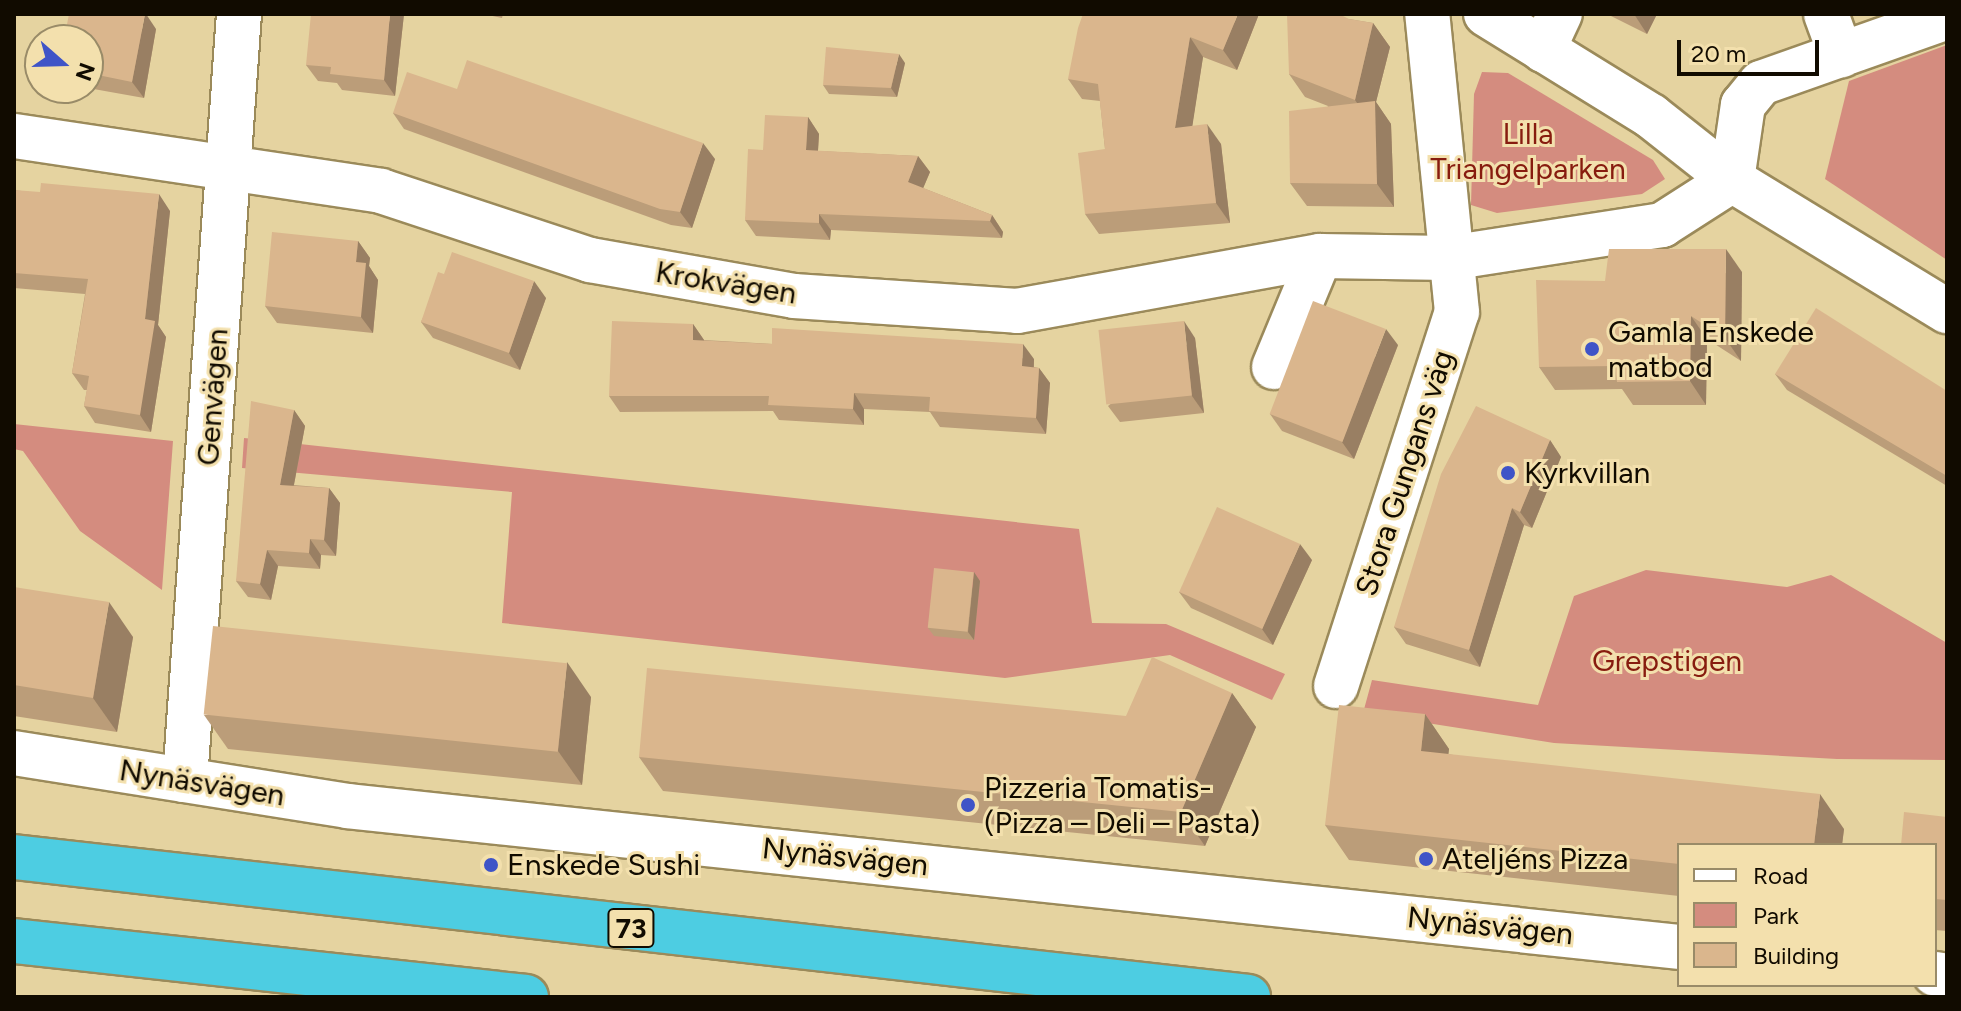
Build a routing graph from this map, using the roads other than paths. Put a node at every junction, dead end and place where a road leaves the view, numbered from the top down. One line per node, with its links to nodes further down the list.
1 (239, 14): 9 (street, Genvägen)
2 (1427, 14): 12 (street, Stora Gungans väg)
3 (1486, 14): 6 (street)
4 (1826, 14): 7 (street)
5 (1947, 17): 7 (street)
6 (1552, 32): 10 (street)
7 (1841, 55): 10 (street)
8 (14, 136): 9 (street, Krokvägen)
9 (227, 166): 11 (street, Krokvägen); 17 (street, Genvägen)
10 (1732, 180): 12 (street, Krokvägen); 13 (street)
11 (1320, 256): 12 (street, Krokvägen); 14 (street)
12 (1449, 258): 15 (street, Stora Gungans väg)
13 (1947, 311)
14 (1274, 367)
15 (1336, 686)
16 (14, 753): 17 (street, Nynäsvägen)
17 (185, 780): 20 (street, Nynäsvägen)
18 (14, 857): 22 (highway, 73)
19 (14, 941): 21 (highway)
20 (1677, 947)
21 (526, 997)
22 (1248, 997)

